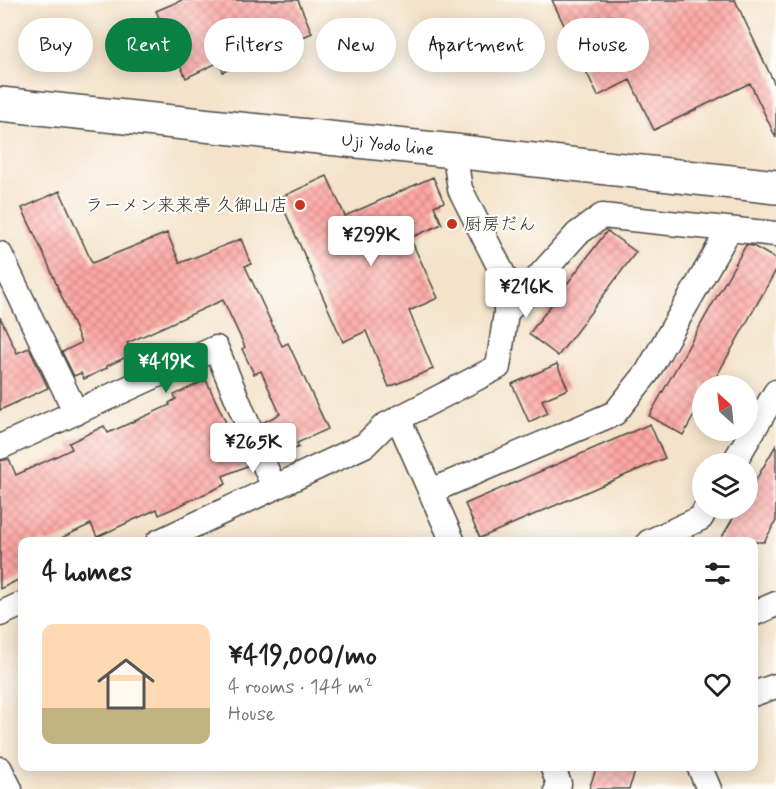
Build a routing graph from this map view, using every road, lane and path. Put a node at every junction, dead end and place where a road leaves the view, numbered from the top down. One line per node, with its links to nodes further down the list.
1 (0, 104): 2 (main road, Uji Yodo line)
2 (454, 151): 3 (main road, Uji Yodo line); 7 (street)
3 (775, 188)
4 (729, 230): 5 (street); 7 (street); 14 (street)
5 (776, 234)
6 (0, 254): 9 (street)
7 (506, 314): 10 (street)
8 (776, 392): 12 (street)
9 (76, 413): 11 (street); 13 (street)
10 (398, 418): 13 (street); 14 (street)
11 (0, 447)
12 (740, 453)
13 (274, 488): 16 (street)
14 (431, 491): 17 (street)
15 (699, 519): 18 (street)
16 (169, 537)
17 (451, 537)
18 (660, 537)
19 (776, 604): 21 (street)
20 (18, 606): 22 (street)
21 (758, 613)
22 (0, 614)
23 (776, 686): 24 (street)
24 (758, 692)
25 (0, 769): 28 (street)
26 (554, 771): 29 (street)
27 (701, 771): 30 (street)
28 (10, 789)
29 (557, 789)
30 (709, 789)

